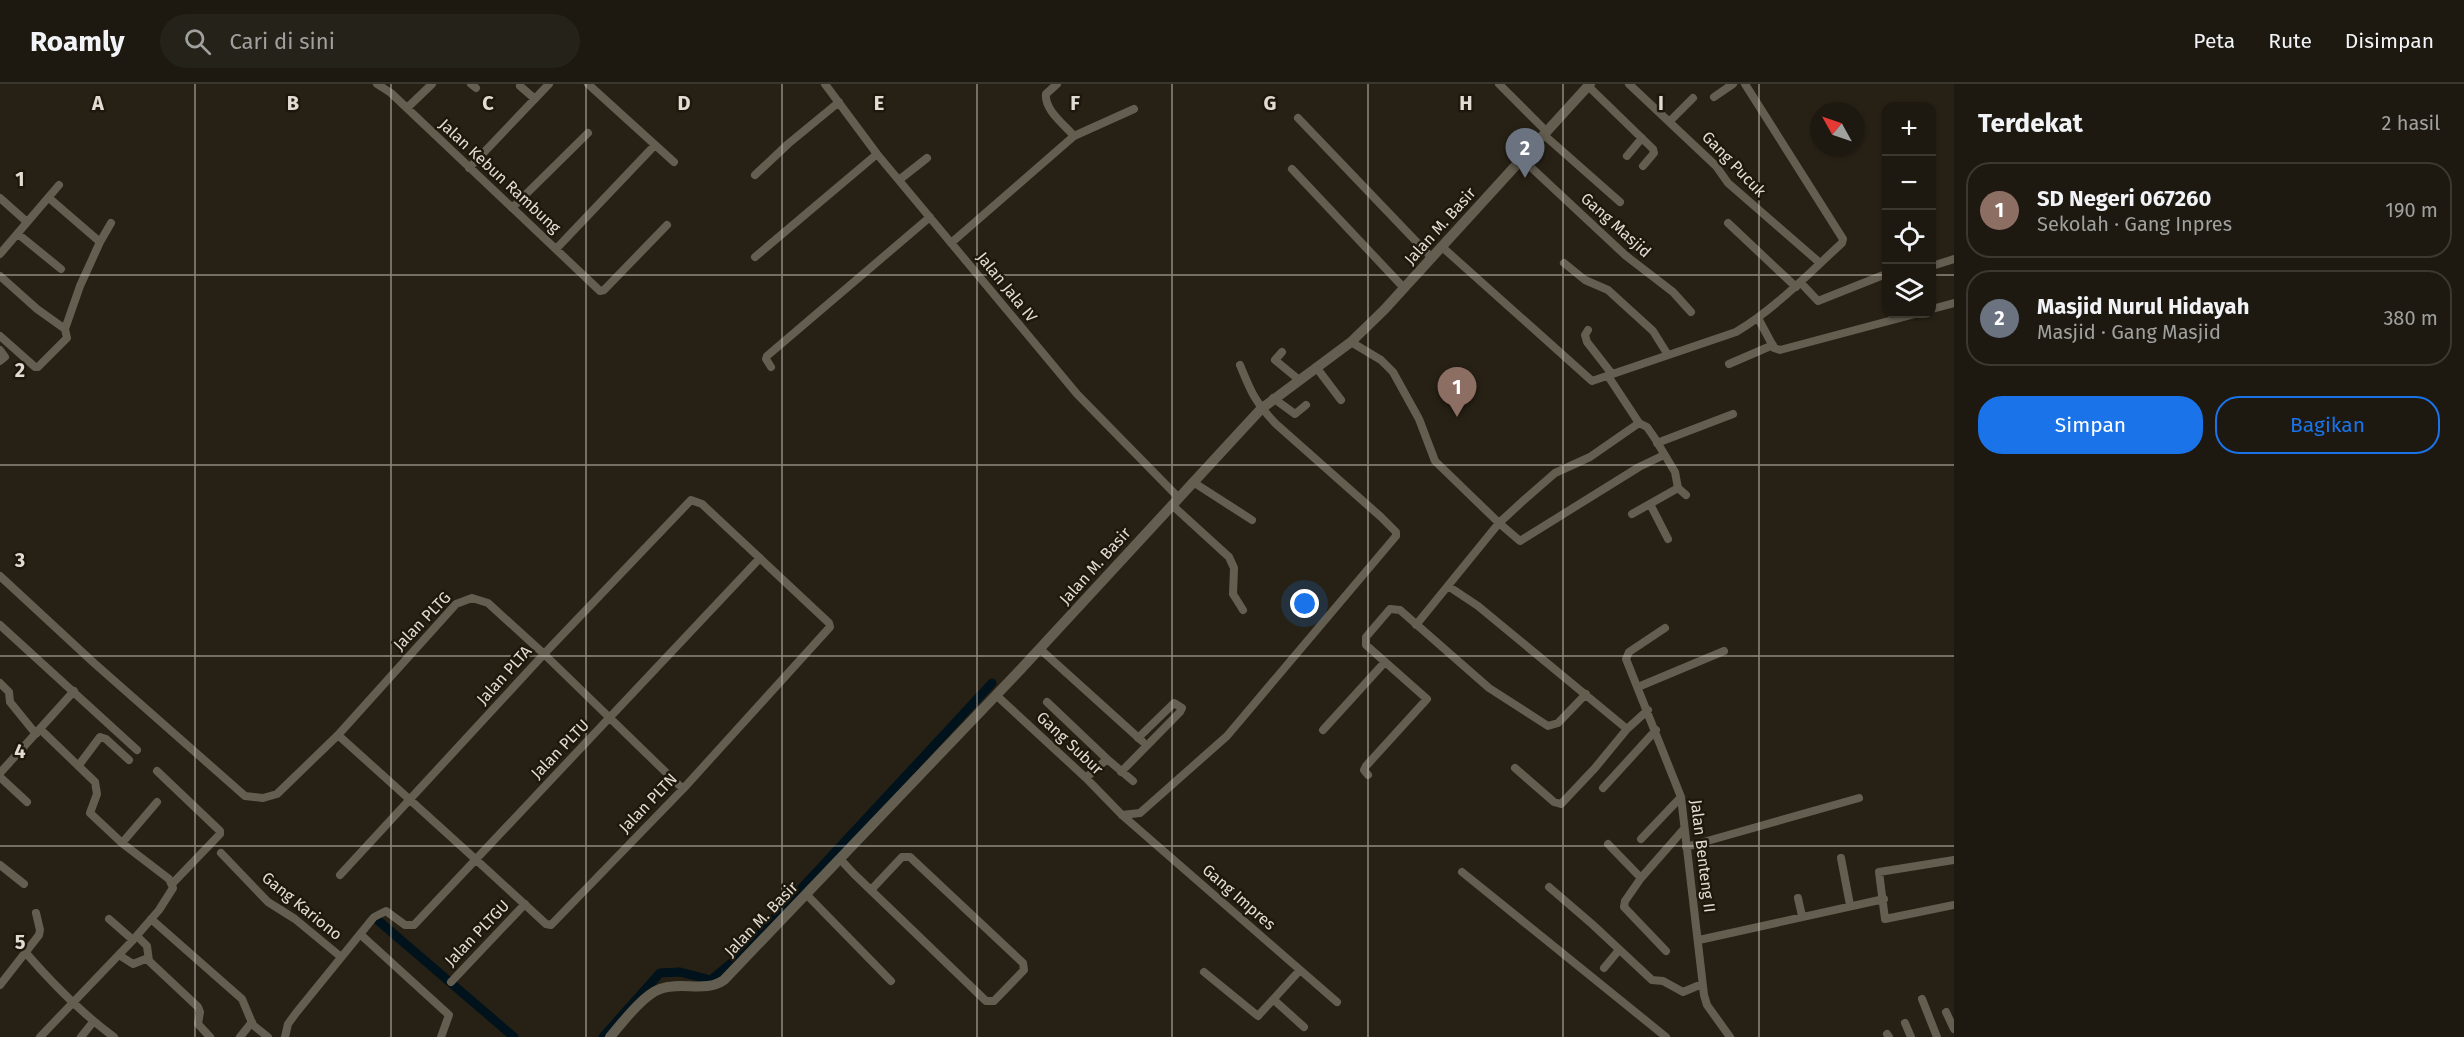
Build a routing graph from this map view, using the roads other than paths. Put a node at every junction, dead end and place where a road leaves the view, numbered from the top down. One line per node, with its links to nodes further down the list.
1 (377, 84): 17 (street, Jalan Kebun Rambung)
2 (432, 84): 17 (street)
3 (549, 84): 15 (street)
4 (588, 84): 25 (street)
5 (825, 84): 16 (street, Jalan Jala IV)
6 (1057, 84): 23 (street)
7 (1499, 84): 22 (street)
8 (1629, 84): 20 (street, Gang Pucuk)
9 (1733, 84): 13 (street)
10 (1745, 84): 56 (street)
11 (1589, 85): 22 (main road, Jalan M. Basir); 24 (street)
12 (520, 86): 15 (street)
13 (1714, 97)
14 (1693, 98): 20 (street)
15 (535, 99): 32 (street)
16 (839, 102): 26 (street, Jalan Jala IV); 34 (street)
17 (407, 108): 32 (street, Jalan Kebun Rambung)
18 (1134, 109): 23 (street)
19 (1298, 118): 53 (street)
20 (1670, 121): 56 (street, Gang Pucuk)
21 (588, 133): 40 (street)
22 (1546, 134): 29 (main road, Jalan M. Basir); 39 (street)
23 (1074, 136): 48 (street)
24 (1642, 138): 27 (street); 31 (street)
25 (655, 145): 30 (street); 50 (street)
26 (878, 154): 35 (street, Jalan Jala IV); 52 (street)
27 (1627, 156)
28 (927, 158): 35 (street)
29 (1522, 159): 49 (main road, Jalan M. Basir); 65 (street, Gang Masjid)
30 (674, 162)
31 (1643, 166)
32 (469, 168): 40 (street, Jalan Kebun Rambung)
33 (1292, 169): 62 (street)
34 (755, 175)
35 (899, 180): 41 (street, Jalan Jala IV)
36 (59, 185): 38 (street)
37 (0, 198): 42 (street)
38 (49, 198): 42 (street); 47 (street)
39 (1620, 202)
40 (512, 208): 50 (street, Jalan Kebun Rambung)
41 (930, 217): 48 (street, Jalan Jala IV); 79 (street)
42 (27, 222): 46 (street)
43 (111, 223): 47 (street)
44 (1728, 223): 61 (street)
45 (667, 225): 50 (street, Jalan Kebun Rambung)
46 (18, 234): 51 (street); 58 (street)
47 (100, 242): 68 (street)
48 (951, 243): 95 (street, Jalan Jala IV)
49 (1441, 246): 53 (main road, Jalan M. Basir); 81 (street)
50 (556, 249)
51 (0, 254)
52 (755, 257)
53 (1431, 257): 62 (main road, Jalan M. Basir)
54 (1954, 259): 57 (street)
55 (1564, 263): 75 (street)
56 (1820, 263): 61 (street)
57 (1936, 265)
58 (61, 269)
59 (0, 276): 68 (street)
60 (1882, 276): 61 (street)
61 (1798, 285): 66 (street)
62 (1404, 288): 71 (main road, Jalan M. Basir)
63 (1954, 303): 64 (street)
64 (1936, 308)
65 (1691, 312)
66 (1758, 318): 72 (street); 75 (street)
67 (1900, 318): 72 (street)
68 (65, 329): 70 (street)
69 (1588, 330): 81 (street)
70 (0, 336)
71 (1351, 342): 80 (main road, Jalan M. Basir); 99 (street)
72 (1773, 345): 77 (street)
73 (0, 350): 76 (street)
74 (1281, 352): 82 (street)
75 (1668, 355): 81 (street)
76 (0, 361)
77 (1729, 364)
78 (1240, 365): 86 (street)
79 (771, 367)
80 (1316, 367): 82 (main road, Jalan M. Basir); 84 (street)
81 (1610, 375): 88 (street)
82 (1298, 379): 83 (main road, Jalan M. Basir)
83 (1273, 398): 85 (street); 86 (main road, Jalan M. Basir)
84 (1341, 400)
85 (1306, 405)
86 (1261, 409): 91 (main road, Jalan M. Basir); 145 (street)
87 (1733, 414): 89 (street)
88 (1639, 423): 89 (street); 99 (street)
89 (1657, 443): 90 (street)
90 (1664, 455): 92 (street); 99 (street)
91 (1193, 482): 95 (main road, Jalan M. Basir); 98 (street)
92 (1678, 488): 93 (street); 96 (street)
93 (1686, 495)
94 (694, 499): 101 (street, Jalan PLTN); 110 (street, Jalan PLTA)
95 (1175, 501): 104 (street, Jalan Jala IV); 108 (main road, Jalan M. Basir)
96 (1650, 504): 97 (street); 100 (street)
97 (1632, 514)
98 (1252, 520)
99 (1499, 524): 103 (street)
100 (1668, 539)
101 (760, 558): 119 (street, Jalan PLTU); 139 (street, Jalan PLTN)
102 (0, 576): 124 (street, Jalan PLTG)
103 (1448, 586): 106 (street); 115 (street)
104 (1243, 610)
105 (0, 625): 114 (street)
106 (1416, 625): 111 (street); 115 (street)
107 (1665, 628): 113 (street, Jalan Benteng II)
108 (1040, 649): 116 (main road, Jalan M. Basir); 125 (street)
109 (1724, 651): 113 (street)
110 (544, 654): 119 (street, Jalan PLTG); 124 (street, Jalan PLTG); 142 (street, Jalan PLTA)
111 (1384, 663): 121 (street); 135 (street)
112 (0, 683): 123 (street)
113 (1638, 687): 118 (street, Jalan Benteng II)
114 (74, 691): 123 (street); 127 (street)
115 (1586, 694): 120 (street)
116 (996, 695): 136 (street, Gang Subur); 153 (main road, Jalan M. Basir)
117 (1047, 702): 128 (street)
118 (1648, 710): 120 (street); 122 (street, Jalan Benteng II)
119 (609, 718): 139 (street, Jalan PLTG); 154 (street, Jalan PLTU)
120 (1627, 729): 131 (street)
121 (1323, 730)
122 (1656, 730): 138 (street); 140 (street, Jalan Benteng II)
123 (38, 731): 130 (street); 134 (street)
124 (338, 735): 142 (street, Jalan PLTN)
125 (1138, 738): 126 (street); 126 (street)
126 (1147, 746): 133 (street)
127 (137, 750)
128 (1107, 759): 133 (street); 136 (street)
129 (129, 760): 130 (street)
130 (79, 765): 148 (street)
131 (1515, 768)
132 (157, 771): 161 (street)
133 (1121, 772): 137 (street)
134 (0, 775): 143 (street)
135 (1368, 775)
136 (1086, 778): 145 (street, Gang Subur)
137 (1133, 782)
138 (1603, 788)
139 (683, 789): 167 (street, Jalan PLTN)
140 (1681, 797): 146 (street, Jalan Benteng II); 147 (street)
141 (1859, 798): 150 (street)
142 (411, 801): 154 (street, Jalan PLTN); 158 (street, Jalan PLTA)
143 (27, 802)
144 (157, 802): 148 (street)
145 (1122, 815): 184 (street, Gang Impres)
146 (1684, 829): 150 (street, Jalan Benteng II); 159 (street)
147 (1641, 839)
148 (122, 843): 161 (street)
149 (1608, 844): 159 (street)
150 (1686, 847): 176 (street, Jalan Benteng II)
151 (220, 853): 181 (street, Gang Kariono)
152 (1841, 858): 169 (street)
153 (840, 859): 163 (street); 164 (main road, Jalan M. Basir)
154 (475, 860): 167 (street, Jalan PLTN); 174 (street, Jalan PLTU)
155 (1954, 860): 166 (street)
156 (0, 865): 160 (street)
157 (1462, 872): 209 (street)
158 (340, 875)
159 (1641, 878): 178 (street)
160 (24, 884)
161 (172, 884): 173 (street)
162 (1549, 887): 177 (street)
163 (871, 890): 163 (street)
164 (806, 894): 186 (street); 200 (main road, Jalan M. Basir)
165 (1798, 898): 171 (street)
166 (1884, 899): 168 (street); 169 (street)
167 (525, 904): 187 (street, Jalan PLTGU)
168 (1954, 904)
169 (1850, 905): 171 (street)
170 (36, 914): 179 (street)
171 (1802, 916): 176 (street)
172 (109, 919): 175 (street)
173 (151, 919): 175 (street); 196 (street)
174 (360, 934): 181 (street); 208 (street)
175 (135, 938): 180 (street); 182 (street)
176 (1701, 940): 188 (street, Jalan Benteng II)
177 (1619, 950): 183 (street); 188 (street)
178 (1666, 951)
179 (27, 953): 189 (street); 192 (street)
180 (119, 955): 182 (street); 192 (street)
181 (341, 957): 207 (street)
182 (148, 958): 204 (street)
183 (1604, 968)
184 (1300, 970): 191 (street); 193 (street, Gang Impres)
185 (1204, 972): 191 (street)
186 (891, 981)
187 (451, 982)
188 (1702, 984): 210 (street, Jalan Benteng II)
189 (0, 985)
190 (1922, 999): 212 (street)
191 (1274, 1000): 198 (street)
192 (72, 1001): 195 (street); 201 (street)
193 (1337, 1002)
194 (1946, 1011): 199 (street)
195 (93, 1022): 202 (street); 203 (street)
196 (252, 1022): 205 (street); 206 (street)
197 (1905, 1023): 211 (street)
198 (1304, 1027)
199 (1954, 1029)
200 (615, 1035)
201 (40, 1037)
202 (81, 1037)
203 (114, 1037)
204 (210, 1037)
205 (240, 1037)
206 (268, 1037)
207 (285, 1037)
208 (441, 1037)
209 (1666, 1037)
210 (1730, 1037)
211 (1911, 1037)
212 (1937, 1037)

